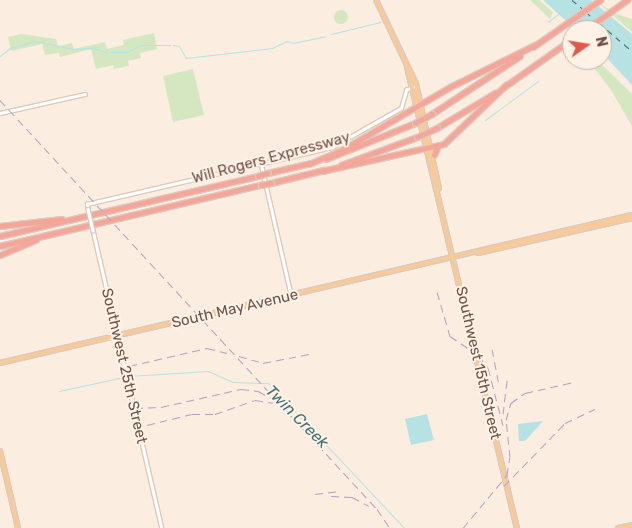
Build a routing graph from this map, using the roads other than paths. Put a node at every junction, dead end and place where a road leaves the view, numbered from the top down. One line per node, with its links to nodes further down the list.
1 (376, 0): 8 (main road, Southwest 15th Street)
2 (600, 0): 5 (highway, Will Rogers Expressway)
3 (627, 0): 4 (highway)
4 (599, 20)
5 (535, 45): 10 (highway); 17 (highway, Will Rogers Expressway, bridge)
6 (562, 46): 7 (highway, Will Rogers Expressway)
7 (506, 85): 12 (highway); 19 (highway, Will Rogers Expressway, bridge)
8 (415, 87): 10 (main road, Southwest 15th Street); 16 (street)
9 (85, 94): 11 (street)
10 (419, 105): 13 (main road, Southwest 15th Street); 17 (highway)
11 (0, 113)
12 (439, 145): 13 (highway); 14 (highway)
13 (429, 148): 14 (main road, Southwest 15th Street); 18 (main road, Southwest 15th Street); 19 (highway)
14 (434, 155): 15 (main road, Southwest 15th Street)
15 (436, 162): 18 (main road); 20 (main road, Southwest 15th Street)
16 (261, 164): 29 (street); 30 (street, Southwest 25th Street, bridge)
17 (309, 164): 22 (highway, Will Rogers Expressway, bridge)
18 (430, 164): 20 (main road, Southwest 15th Street)
19 (322, 171): 24 (highway, Will Rogers Expressway, bridge)
20 (441, 198): 28 (main road, Southwest 15th Street)
21 (632, 216): 28 (main road, South May Avenue)
22 (75, 218): 23 (highway); 25 (highway, Will Rogers Expressway)
23 (0, 226)
24 (67, 230): 26 (highway, Will Rogers Expressway); 27 (highway)
25 (0, 236)
26 (0, 246)
27 (0, 255)
28 (454, 257): 29 (main road, South May Avenue); 37 (main road, Southwest 15th Street)
29 (291, 296): 30 (main road, South May Avenue)
30 (116, 336): 31 (main road, South May Avenue); 36 (street, Southwest 25th Street)
31 (0, 363)
32 (0, 451): 35 (main road)
33 (632, 525): 34 (main road)
34 (625, 527): 38 (main road)
35 (18, 528)
36 (162, 528)
37 (517, 528)
38 (618, 528)

